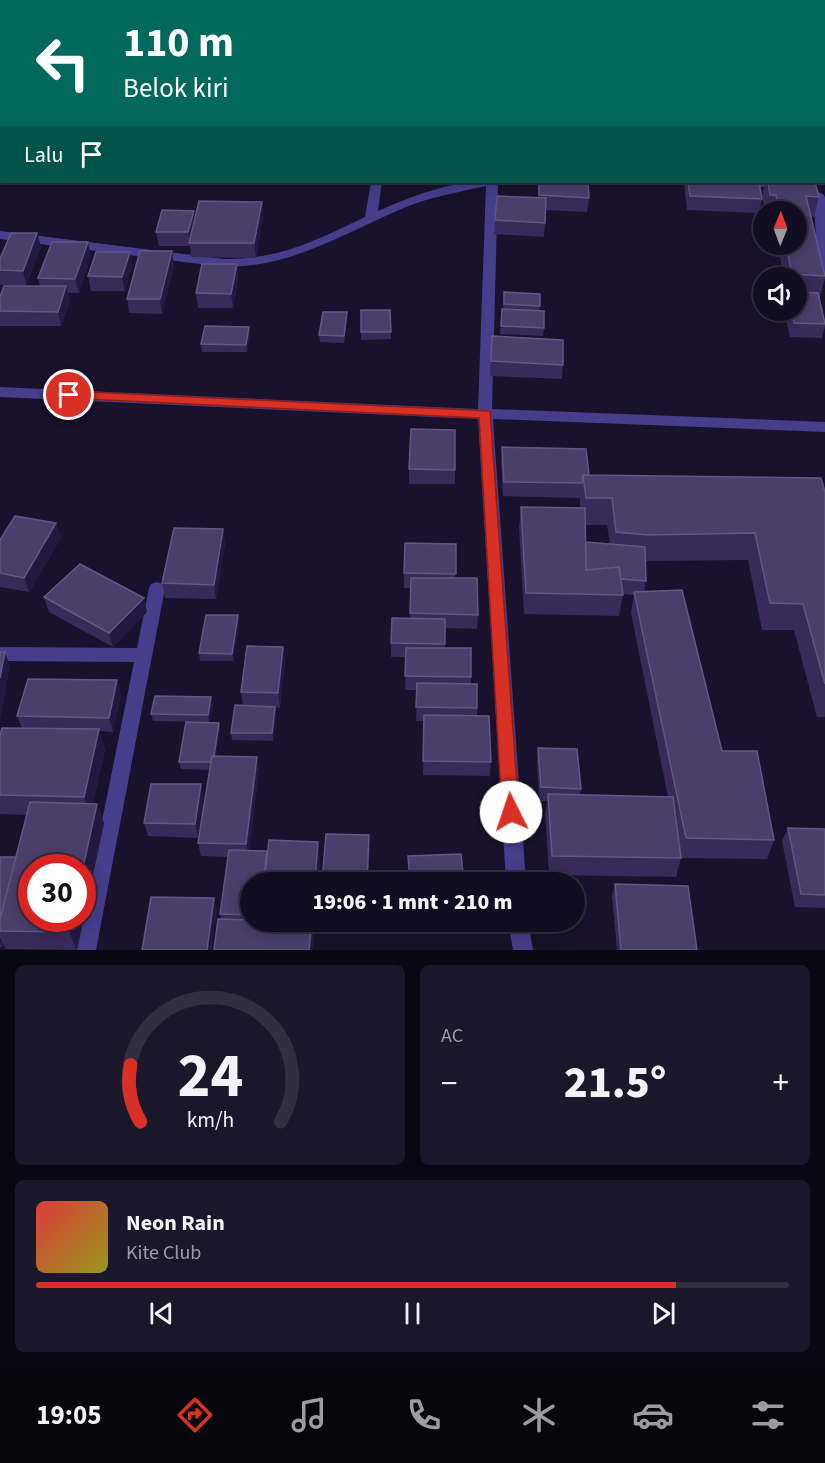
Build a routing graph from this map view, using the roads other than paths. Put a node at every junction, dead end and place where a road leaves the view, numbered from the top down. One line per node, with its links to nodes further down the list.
1 (376, 183): 7 (street)
2 (486, 183): 7 (street)
3 (490, 183): 12 (street)
4 (772, 183): 5 (street)
5 (790, 189)
6 (818, 195): 9 (street)
7 (371, 219): 8 (street)
8 (0, 235)
9 (824, 246): 10 (street)
10 (825, 275)
11 (0, 392): 12 (street)
12 (485, 414): 13 (street); 17 (street)
13 (825, 427)
14 (157, 588): 16 (street)
15 (0, 654): 16 (street)
16 (144, 655): 19 (street)
17 (515, 872)
18 (520, 932): 20 (street)
19 (86, 950)
20 (524, 950)

